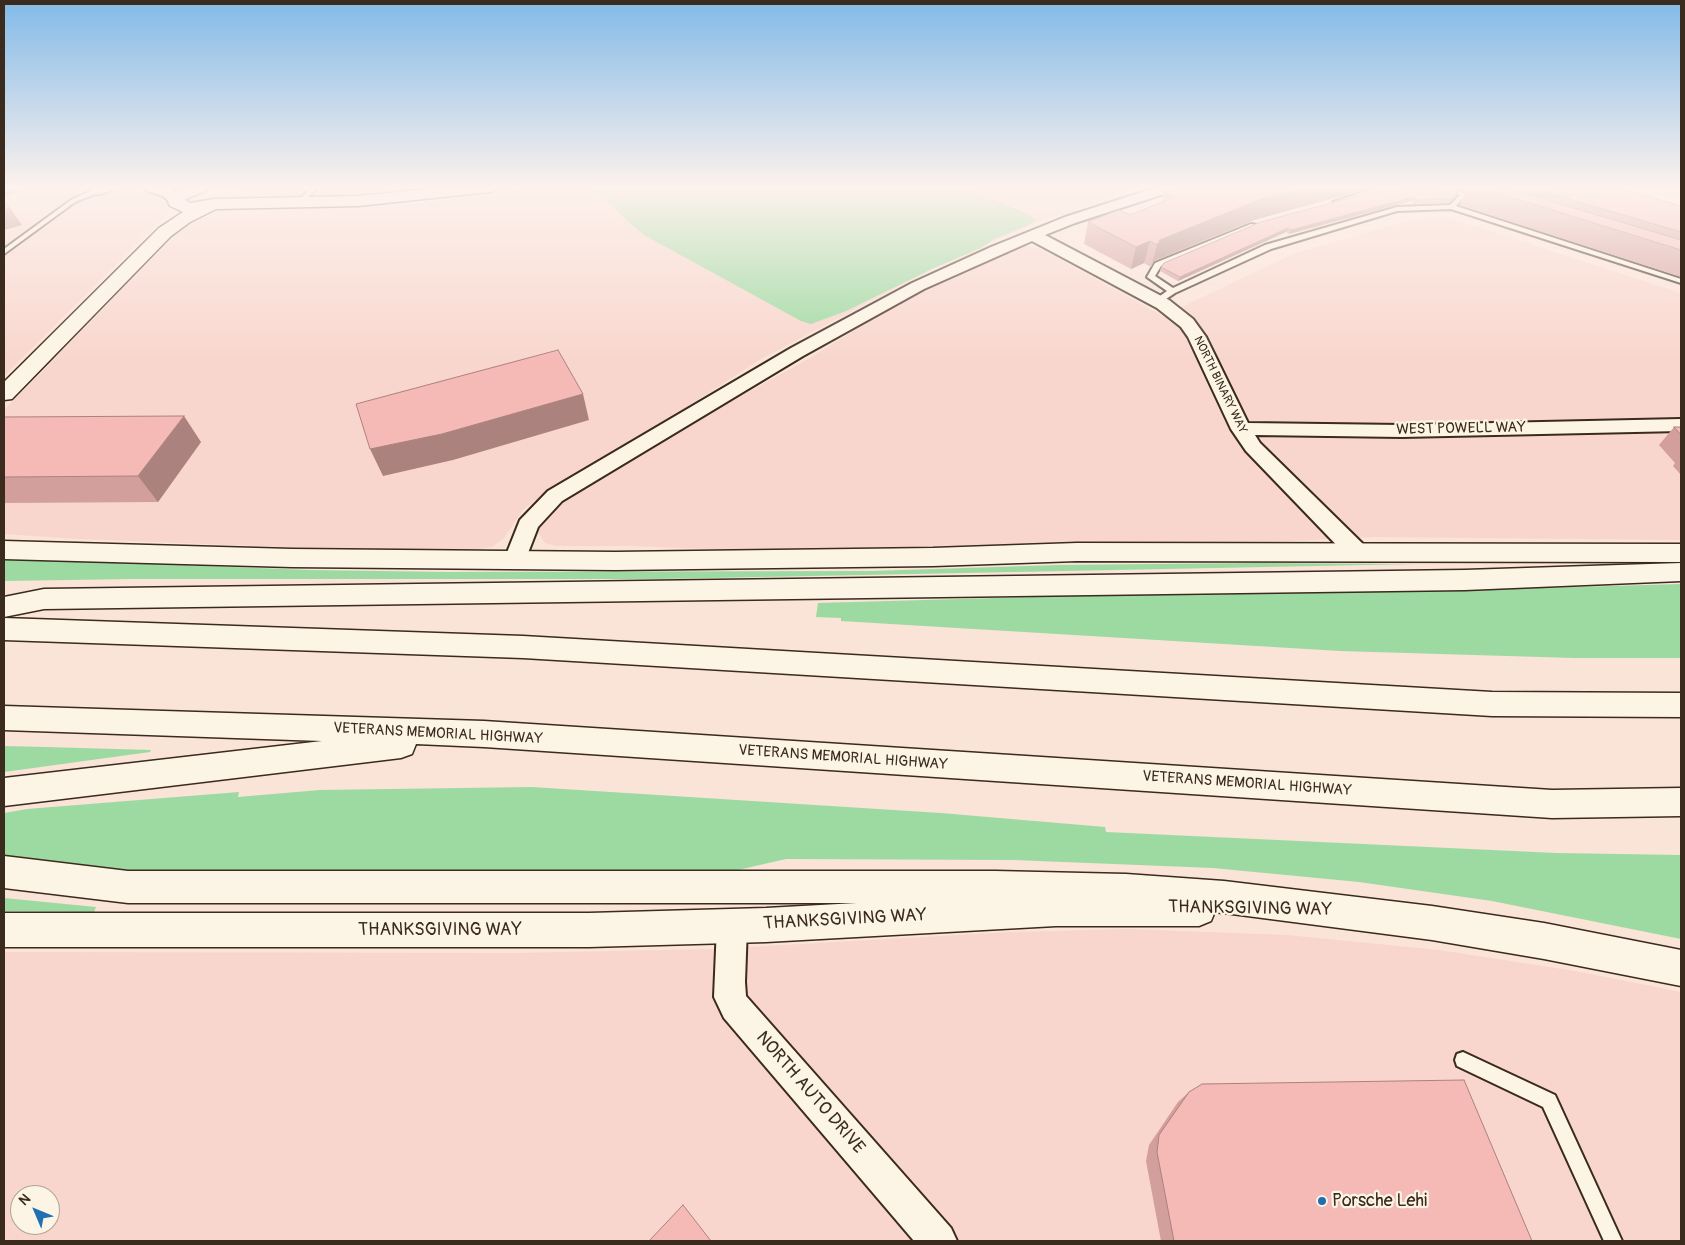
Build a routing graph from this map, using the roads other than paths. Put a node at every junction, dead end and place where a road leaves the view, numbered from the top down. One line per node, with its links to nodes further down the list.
1 (152, 245): 10 (main road)
2 (1010, 245): 16 (street)
3 (1052, 245): 9 (street, NORTH BINARY WAY)
4 (1206, 245): 8 (lane)
5 (1271, 245): 8 (lane)
6 (1570, 245): 7 (lane)
7 (1681, 281)
8 (1172, 291): 9 (lane)
9 (1157, 301): 12 (street, NORTH BINARY WAY)
10 (4, 394)
11 (1681, 425): 12 (street, WEST POWELL WAY)
12 (1241, 429): 14 (street, NORTH BINARY WAY)
13 (4, 550): 16 (main road)
14 (1357, 552): 15 (main road); 16 (main road)
15 (1681, 553)
16 (515, 560)
17 (1681, 572): 18 (main road)
18 (4, 607)
19 (4, 629): 20 (main road)
20 (1681, 705)
21 (4, 718): 22 (main road, VETERANS MEMORIAL HIGHWAY)
22 (484, 734): 23 (main road); 24 (main road, VETERANS MEMORIAL HIGHWAY)
23 (4, 792)
24 (1681, 802)
25 (11, 873): 26 (main road)
26 (1322, 908): 27 (main road, THANKSGIVING WAY); 29 (main road, THANKSGIVING WAY)
27 (732, 926): 28 (main road, THANKSGIVING WAY); 31 (street, NORTH AUTO DRIVE)
28 (4, 930)
29 (1681, 968)
30 (1463, 1060): 32 (lane)
31 (938, 1241)
32 (1613, 1241)

